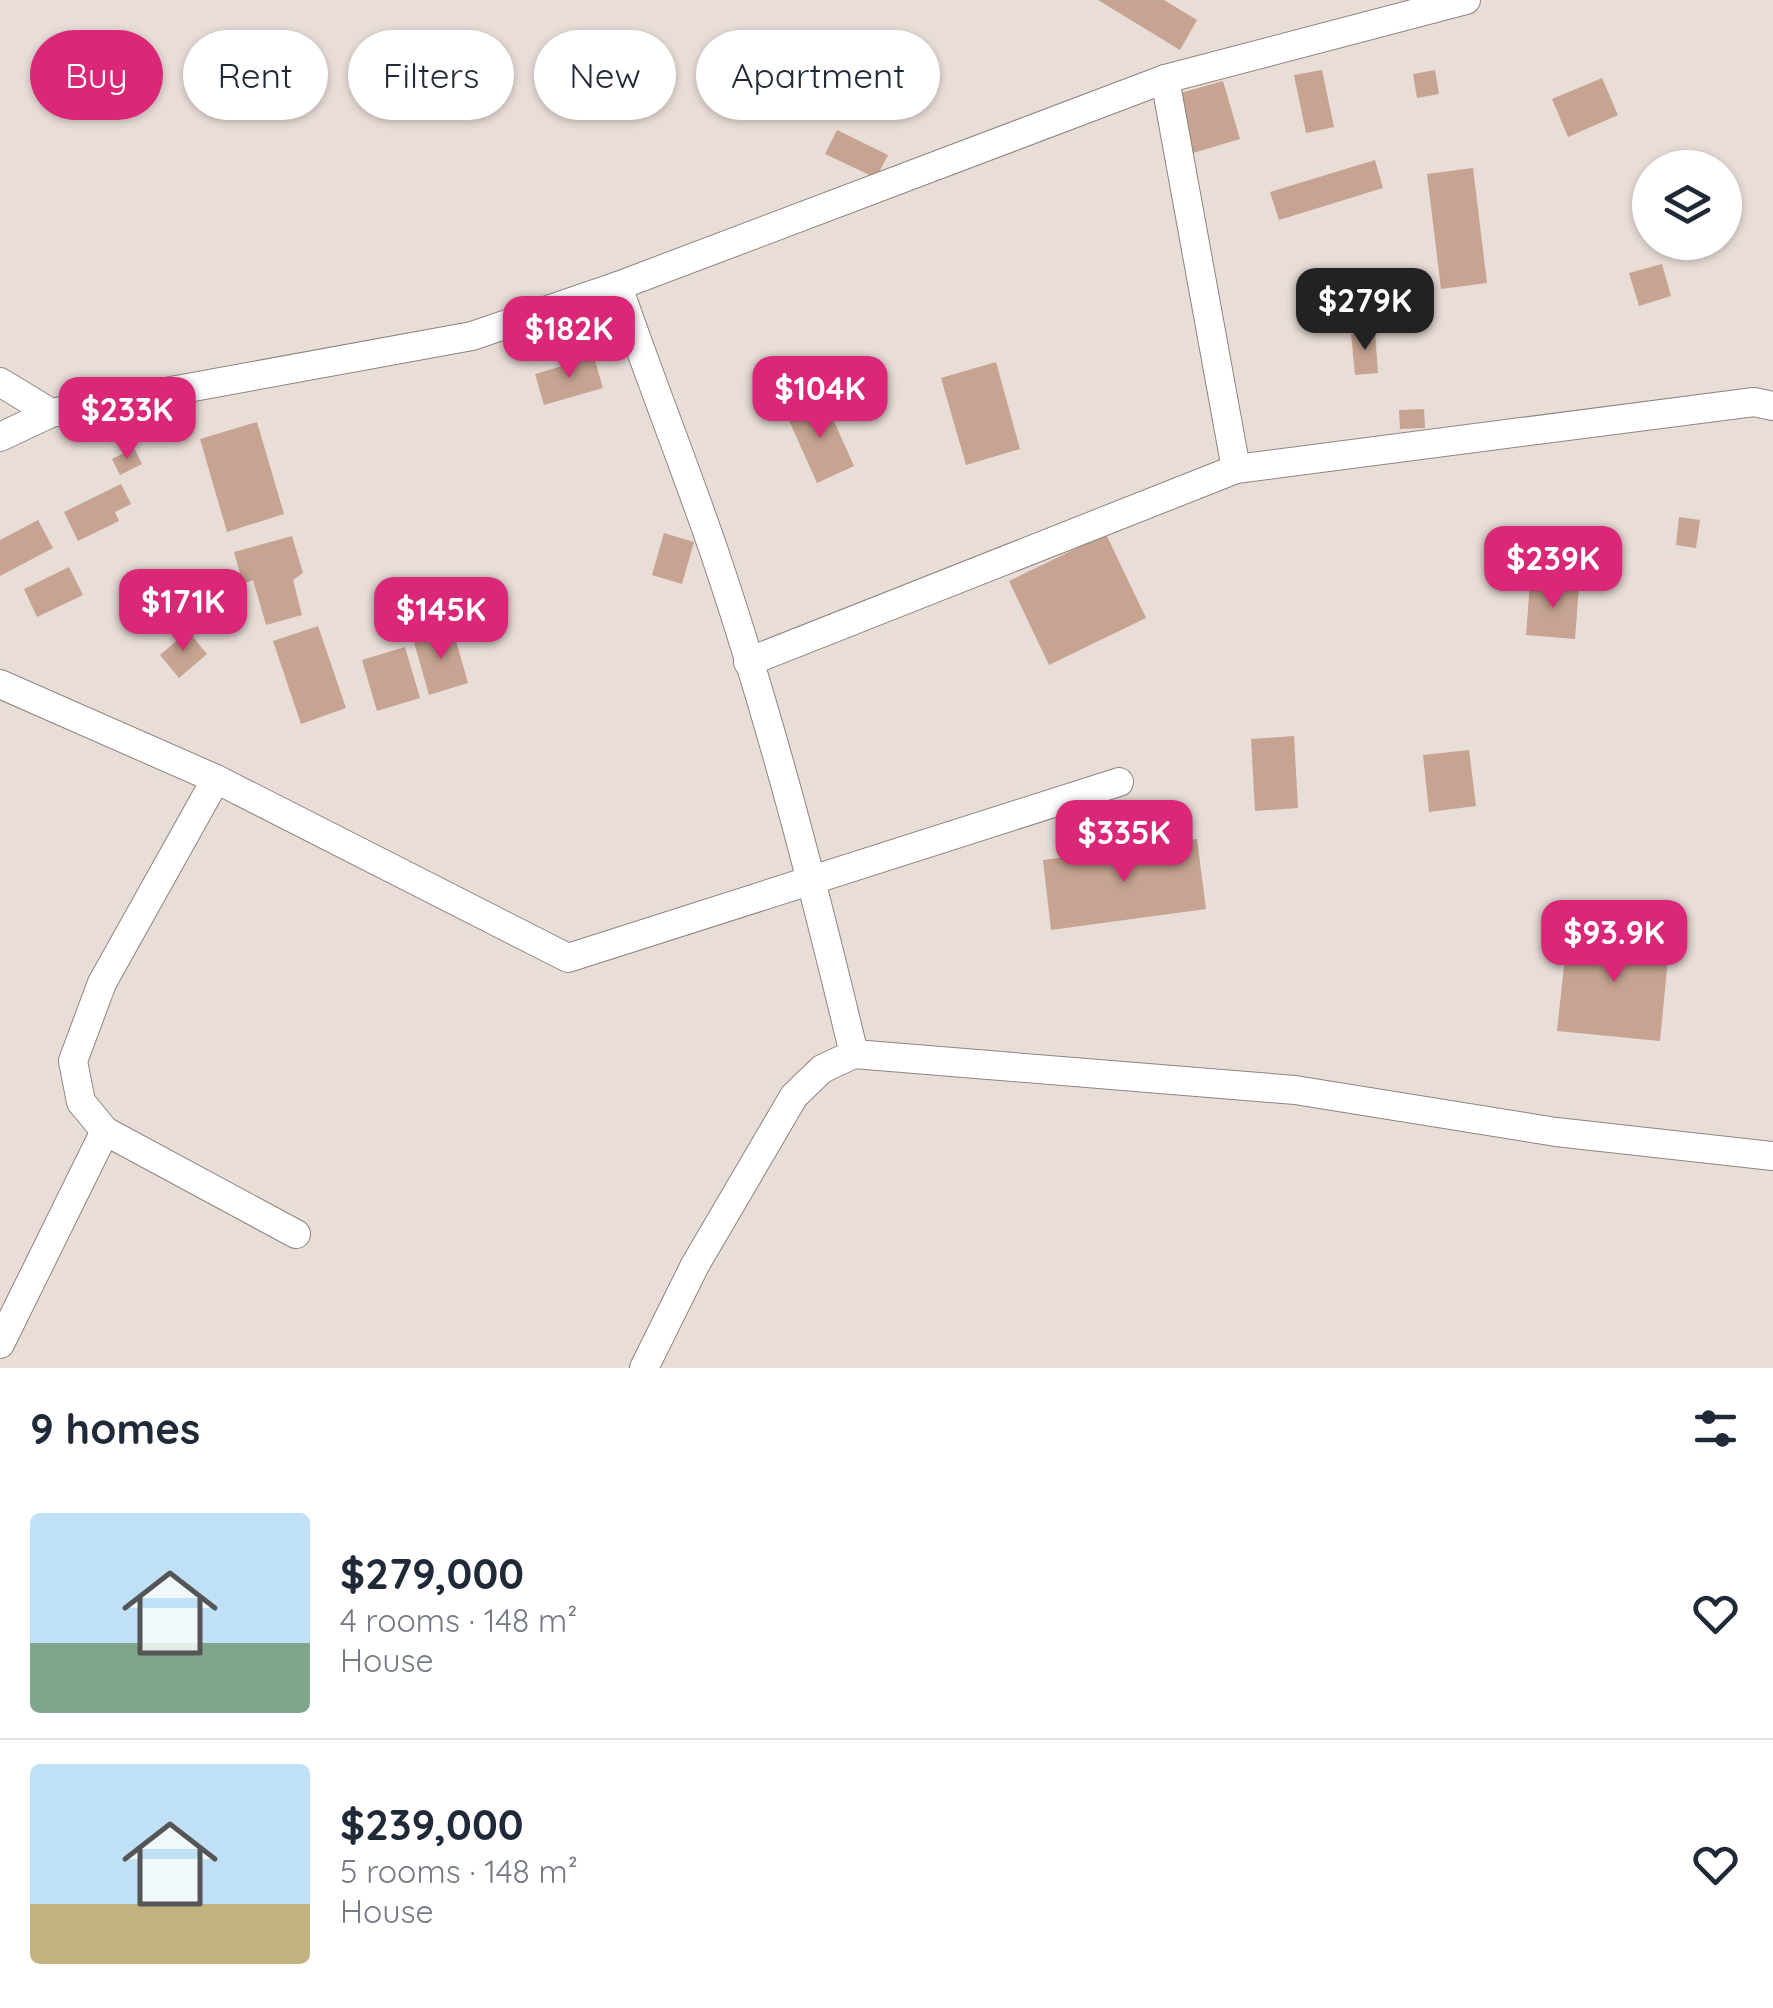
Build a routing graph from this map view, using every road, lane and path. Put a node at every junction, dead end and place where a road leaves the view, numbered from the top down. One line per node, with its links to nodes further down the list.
1 (1466, 0): 2 (street)
2 (1166, 79): 3 (street); 8 (street)
3 (618, 286): 6 (street); 9 (street)
4 (0, 382): 6 (street)
5 (1773, 406): 8 (street)
6 (51, 413): 7 (street)
7 (0, 437)
8 (1236, 468): 9 (street)
9 (748, 662): 13 (street)
10 (0, 684): 11 (street)
11 (216, 779): 13 (street); 15 (street)
12 (1120, 782): 13 (street)
13 (812, 878): 14 (street)
14 (854, 1054): 16 (street); 19 (street)
15 (105, 1132): 17 (street); 18 (street)
16 (1773, 1156)
17 (296, 1234)
18 (0, 1344)
19 (644, 1368)

